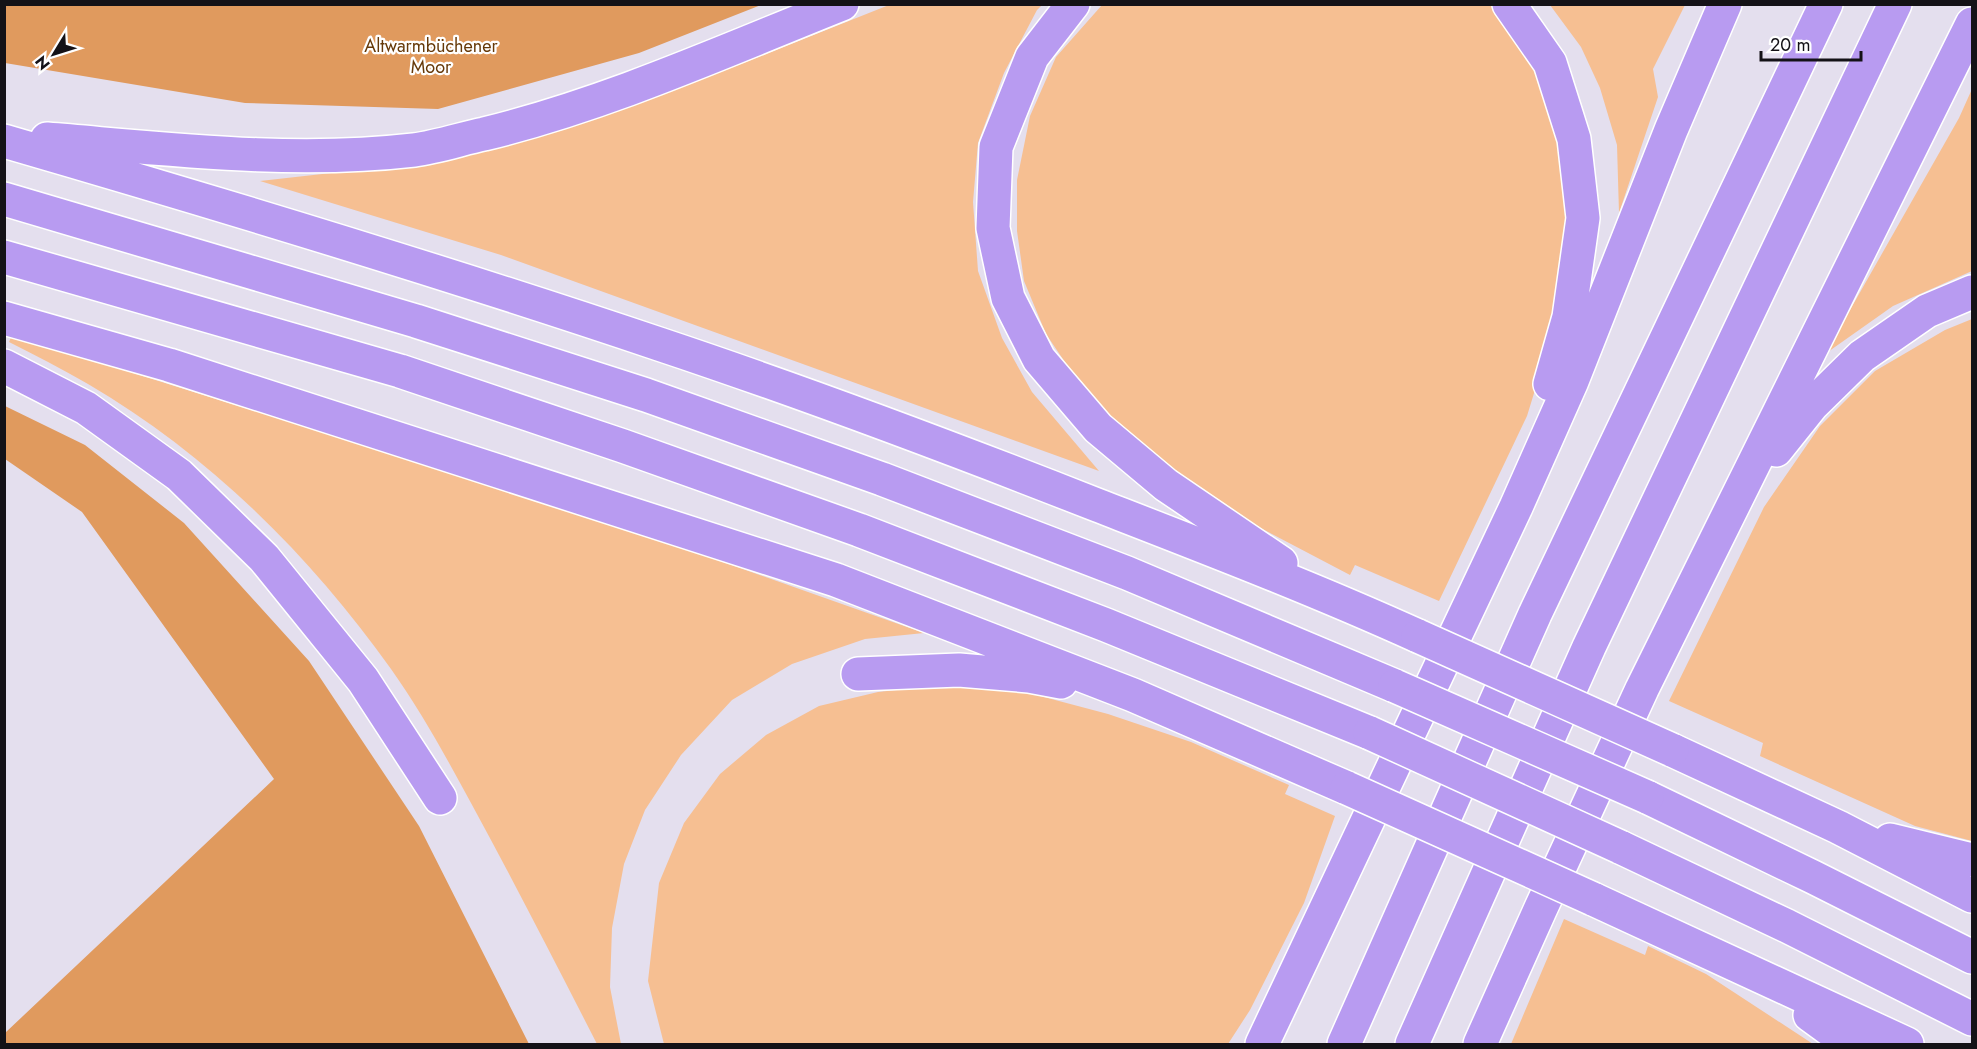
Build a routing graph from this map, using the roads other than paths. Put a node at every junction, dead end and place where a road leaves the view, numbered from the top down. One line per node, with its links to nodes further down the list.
1 (842, 4): 8 (highway)
2 (1073, 4): 17 (highway)
3 (1509, 4): 16 (highway)
4 (1725, 4): 16 (highway)
5 (1826, 4): 30 (highway)
6 (1895, 4): 31 (highway)
7 (1972, 24): 15 (highway)
8 (4, 135)
9 (4, 141): 17 (highway)
10 (4, 199): 24 (highway, bridge)
11 (4, 257): 27 (highway, bridge)
12 (1972, 292): 15 (highway)
13 (4, 318): 19 (highway)
14 (4, 366): 20 (highway)
15 (1734, 503): 32 (highway)
16 (1516, 507): 26 (highway)
17 (1331, 597): 21 (highway, bridge)
18 (858, 674): 19 (highway)
19 (1133, 695): 25 (highway, bridge)
20 (440, 798)
21 (1838, 827): 22 (highway); 23 (highway)
22 (1972, 860)
23 (1972, 896)
24 (1972, 957)
25 (1742, 967): 33 (highway); 34 (highway)
26 (1281, 1005): 28 (highway); 29 (highway)
27 (1972, 1019)
28 (1248, 1044)
29 (1262, 1044)
30 (1344, 1044)
31 (1412, 1044)
32 (1480, 1044)
33 (1850, 1044)
34 (1907, 1044)

